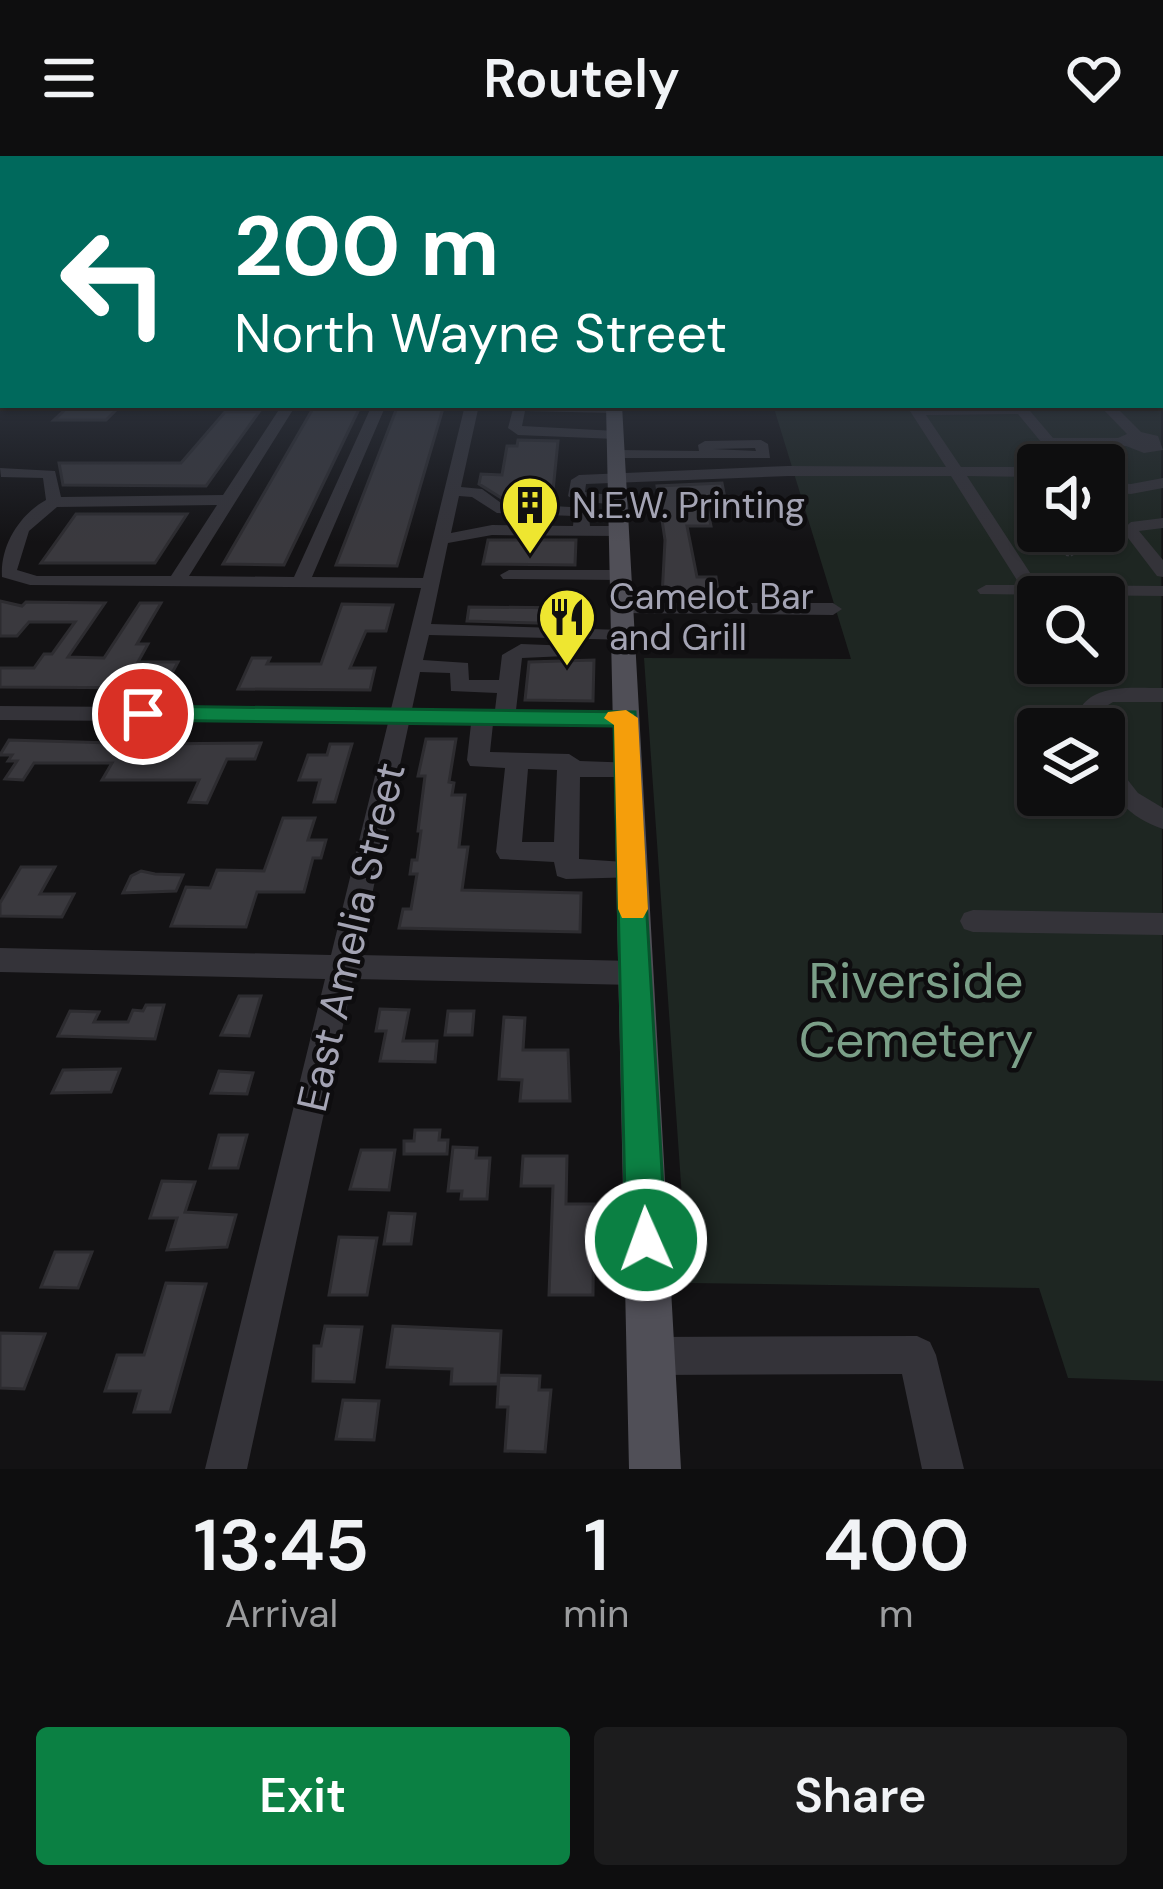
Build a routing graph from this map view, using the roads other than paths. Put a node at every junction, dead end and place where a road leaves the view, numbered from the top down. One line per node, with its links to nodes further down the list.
1 (280, 419): 21 (street)
2 (373, 419): 31 (street)
3 (469, 419): 20 (street, East Amelia Street)
4 (517, 419): 14 (street)
5 (558, 419): 14 (street)
6 (922, 419): 15 (street)
7 (1029, 419): 10 (street)
8 (1116, 419): 9 (street)
9 (1131, 439): 10 (street); 11 (street)
10 (1048, 442)
11 (1157, 444): 13 (street)
12 (707, 455): 14 (street)
13 (1163, 463)
14 (617, 467): 15 (street); 23 (street); 25 (street); 38 (main road)
15 (955, 471): 17 (street); 29 (street)
16 (1, 472): 22 (street)
17 (1017, 472)
18 (1163, 483): 19 (street)
19 (1125, 489)
20 (452, 491): 23 (street); 26 (street, East Amelia Street)
21 (230, 500): 22 (street); 30 (street)
22 (54, 502): 30 (street)
23 (582, 511): 25 (street)
24 (1163, 523): 27 (street)
25 (580, 531): 26 (street)
26 (440, 540): 32 (street, East Amelia Street)
27 (1163, 572)
28 (509, 575): 38 (street)
29 (1023, 576)
30 (176, 582): 31 (street)
31 (300, 583): 32 (street)
32 (430, 584): 39 (street, East Amelia Street)
33 (986, 590): 34 (street)
34 (1017, 590)
35 (1125, 591): 36 (street)
36 (1163, 591)
37 (833, 609): 38 (street)
38 (623, 618): 39 (street); 41 (street); 47 (main road)
39 (422, 629): 40 (street, East Amelia Street)
40 (413, 666): 41 (street); 45 (street, East Amelia Street)
41 (508, 687): 46 (street)
42 (1163, 695): 43 (street)
43 (1088, 708)
44 (0, 713): 45 (street)
45 (403, 716): 46 (street); 58 (street, East Amelia Street)
46 (494, 717): 47 (street); 48 (street)
47 (626, 718): 50 (main road)
48 (517, 761): 49 (street); 53 (street)
49 (568, 769): 50 (street); 53 (street)
50 (628, 770): 54 (main road)
51 (1125, 793): 52 (street)
52 (1163, 820)
53 (567, 852): 54 (street)
54 (631, 870): 59 (main road)
55 (973, 921): 56 (street)
56 (1163, 924)
57 (0, 960): 58 (street)
58 (346, 966): 59 (street); 61 (street, East Amelia Street)
59 (635, 974): 60 (main road)
60 (651, 1356): 62 (main road); 63 (street)
61 (226, 1469)
62 (655, 1469)
63 (943, 1469)

